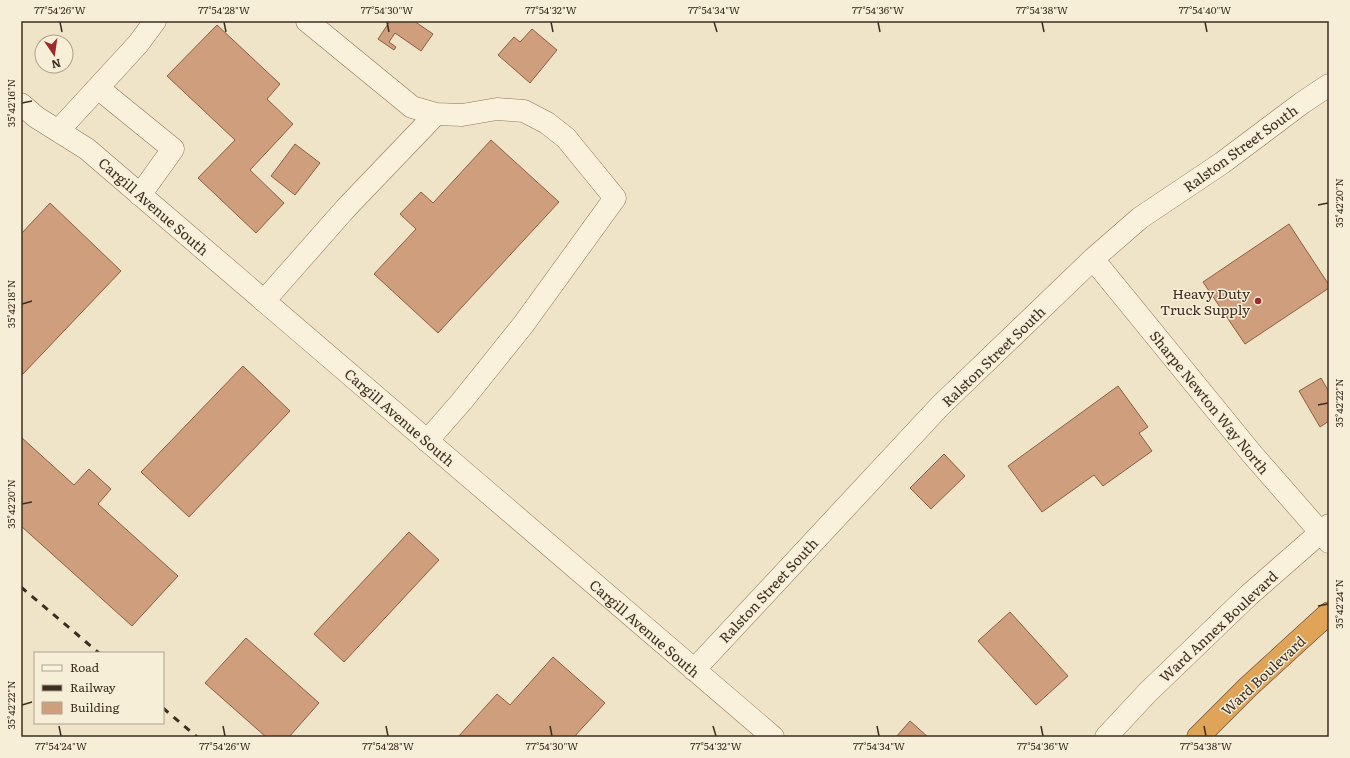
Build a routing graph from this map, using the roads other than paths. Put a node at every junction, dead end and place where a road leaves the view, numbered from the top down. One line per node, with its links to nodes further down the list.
1 (155, 21): 4 (street)
2 (307, 21): 6 (street)
3 (1329, 85): 9 (street, Ralston Street South)
4 (98, 88): 7 (street); 8 (street)
5 (21, 104): 7 (street, Cargill Avenue South)
6 (436, 114): 10 (street); 11 (street)
7 (58, 131): 8 (street, Cargill Avenue South)
8 (140, 195): 10 (street, Cargill Avenue South)
9 (1093, 260): 12 (street, Sharpe Newton Way North); 14 (street, Ralston Street South)
10 (264, 301): 11 (street, Cargill Avenue South)
11 (427, 441): 14 (street, Cargill Avenue South)
12 (1326, 533): 15 (street, Ward Annex Boulevard)
13 (1329, 613): 17 (highway, Ward Boulevard)
14 (694, 670): 16 (street, Cargill Avenue South)
15 (1111, 735)
16 (773, 737)
17 (1198, 737)

